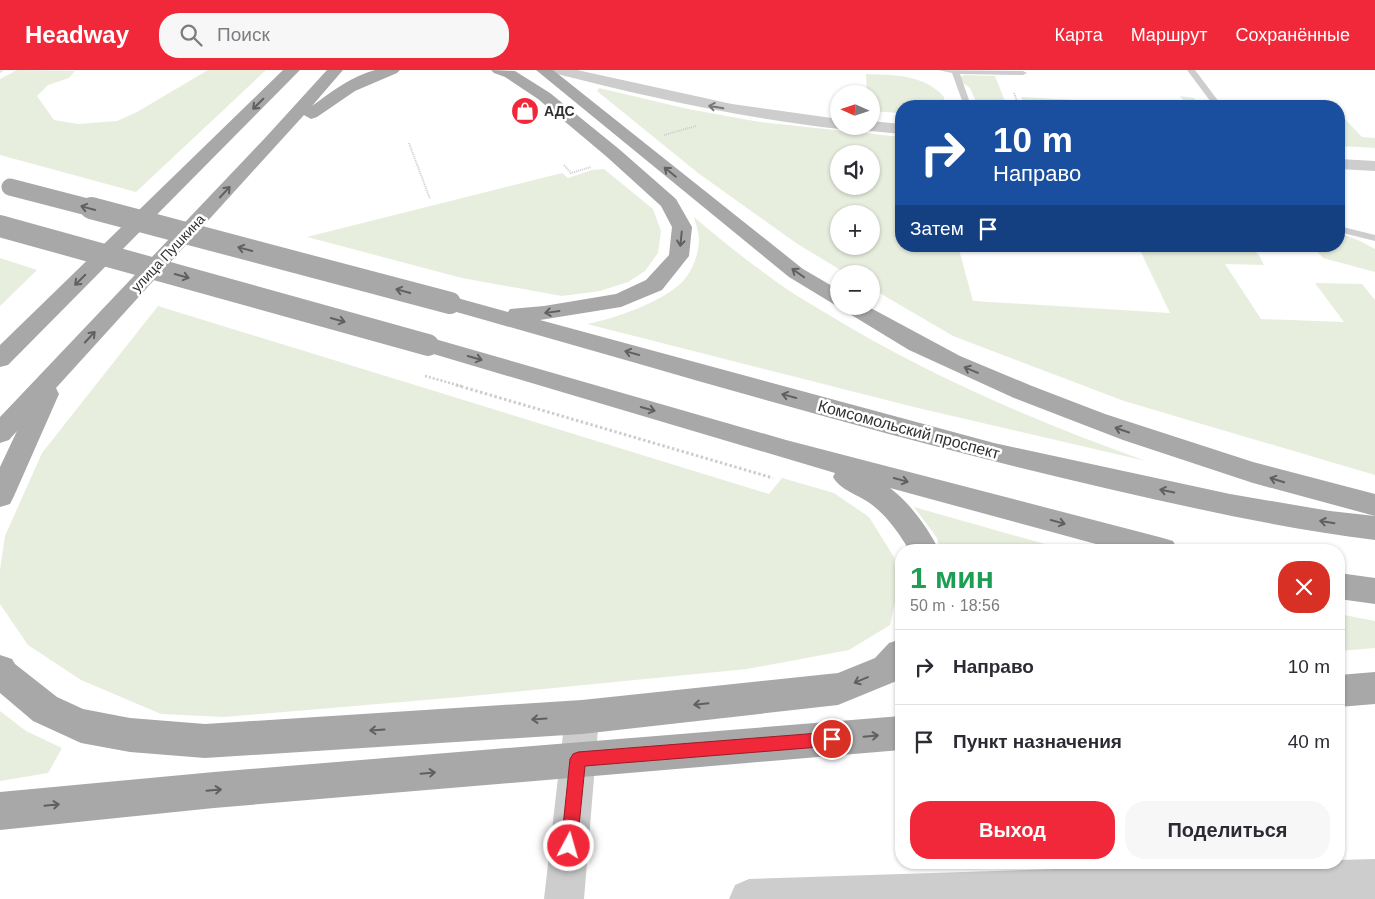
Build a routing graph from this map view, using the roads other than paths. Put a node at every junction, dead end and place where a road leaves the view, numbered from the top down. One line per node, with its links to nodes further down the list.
1 (292, 70): 27 (main road, one-way to 27)
2 (335, 70): 17 (main road, улица Пушкина)
3 (392, 70): 17 (main road)
4 (499, 70): 25 (main road, one-way to 25)
5 (544, 70): 24 (main road, one-way to 5)
6 (558, 70): 14 (street, one-way to 6)
7 (942, 70): 9 (lane)
8 (1191, 70): 13 (lane)
9 (956, 71): 10 (lane); 12 (lane)
10 (1023, 72): 11 (lane)
11 (1028, 84)
12 (964, 100)
13 (1214, 100)
14 (830, 123)
15 (880, 127): 16 (street)
16 (895, 128)
17 (271, 142): 28 (main road, улица Пушкина, one-way to 17)
18 (1345, 164): 19 (street)
19 (1375, 166)
20 (5, 186): 25 (main road, Комсомольский проспект, one-way to 20, bridge)
21 (0, 226): 30 (main road, one-way to 30, bridge)
22 (1345, 230): 23 (lane)
23 (1375, 238)
24 (830, 294)
25 (491, 314): 33 (main road, Комсомольский проспект, one-way to 25)
26 (864, 315): 32 (main road, one-way to 26)
27 (2, 356)
28 (57, 373): 29 (main road, улица Пушкина); 31 (main road)
29 (0, 434)
30 (786, 450): 34 (main road); 35 (main road, one-way to 35)
31 (0, 496)
32 (1375, 505)
33 (1375, 528)
34 (921, 544)
35 (1139, 544)
36 (1345, 587): 37 (main road)
37 (1375, 591)
38 (895, 660): 42 (main road, one-way to 42)
39 (0, 670): 42 (main road, one-way to 39)
40 (1375, 688): 41 (main road)
41 (1345, 690)
42 (582, 717): 44 (street)
43 (895, 733): 44 (main road, one-way to 43)
44 (578, 759): 45 (main road, one-way to 44); 47 (street)
45 (0, 811)
46 (1375, 879): 48 (street)
47 (564, 899)
48 (749, 899)

